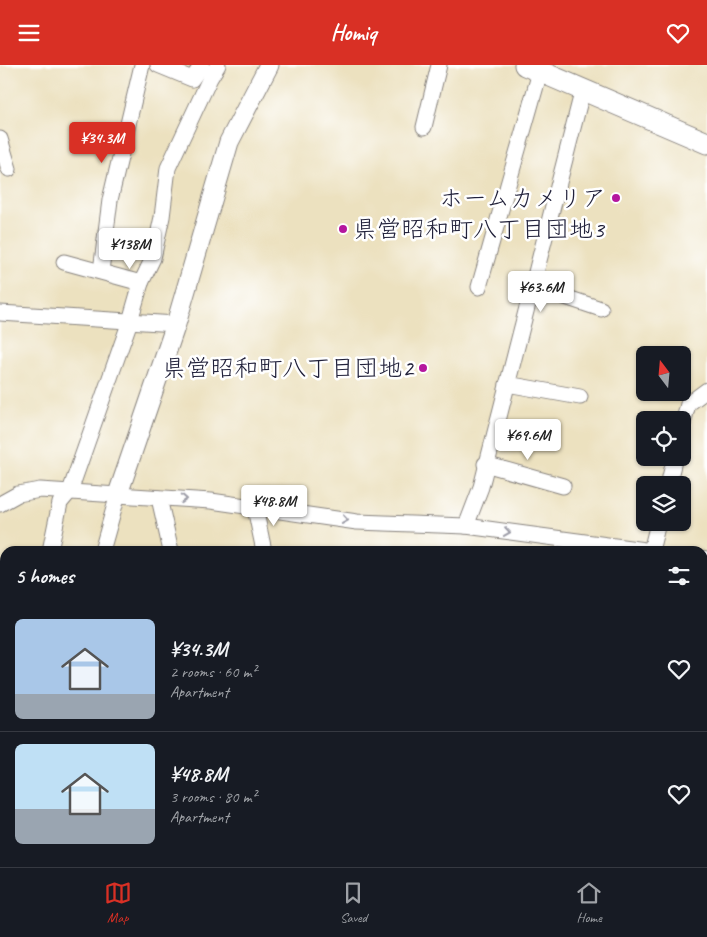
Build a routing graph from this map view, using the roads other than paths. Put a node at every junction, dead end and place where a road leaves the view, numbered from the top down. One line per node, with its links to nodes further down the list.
1 (142, 65): 14 (street)
2 (158, 65): 3 (street)
3 (202, 65)
4 (218, 65): 15 (street)
5 (269, 65): 21 (street)
6 (439, 65): 9 (street)
7 (532, 68): 8 (main road); 17 (street)
8 (583, 89): 11 (main road); 16 (street)
9 (424, 127)
10 (0, 139): 12 (street)
11 (707, 143)
12 (9, 169)
13 (64, 262): 14 (street)
14 (101, 271): 15 (street)
15 (141, 283): 20 (street)
16 (532, 286): 18 (street); 22 (street)
17 (479, 287)
18 (601, 309)
19 (0, 313): 20 (street)
20 (130, 321): 21 (street); 28 (street)
21 (176, 324): 29 (street)
22 (507, 384): 24 (street); 26 (street)
23 (707, 390): 25 (street)
24 (580, 397)
25 (686, 411)
26 (485, 465): 27 (street); 33 (street)
27 (563, 486)
28 (70, 491): 29 (street); 31 (street); 35 (street)
29 (118, 495): 30 (street); 36 (street)
30 (159, 498): 32 (street, one-way to 32); 37 (street)
31 (0, 503)
32 (255, 508): 33 (street, one-way to 33); 38 (street)
33 (466, 527): 39 (street, one-way to 39)
34 (656, 531): 40 (street)
35 (51, 546)
36 (103, 546)
37 (170, 546)
38 (263, 546)
39 (613, 546)
40 (653, 546)

